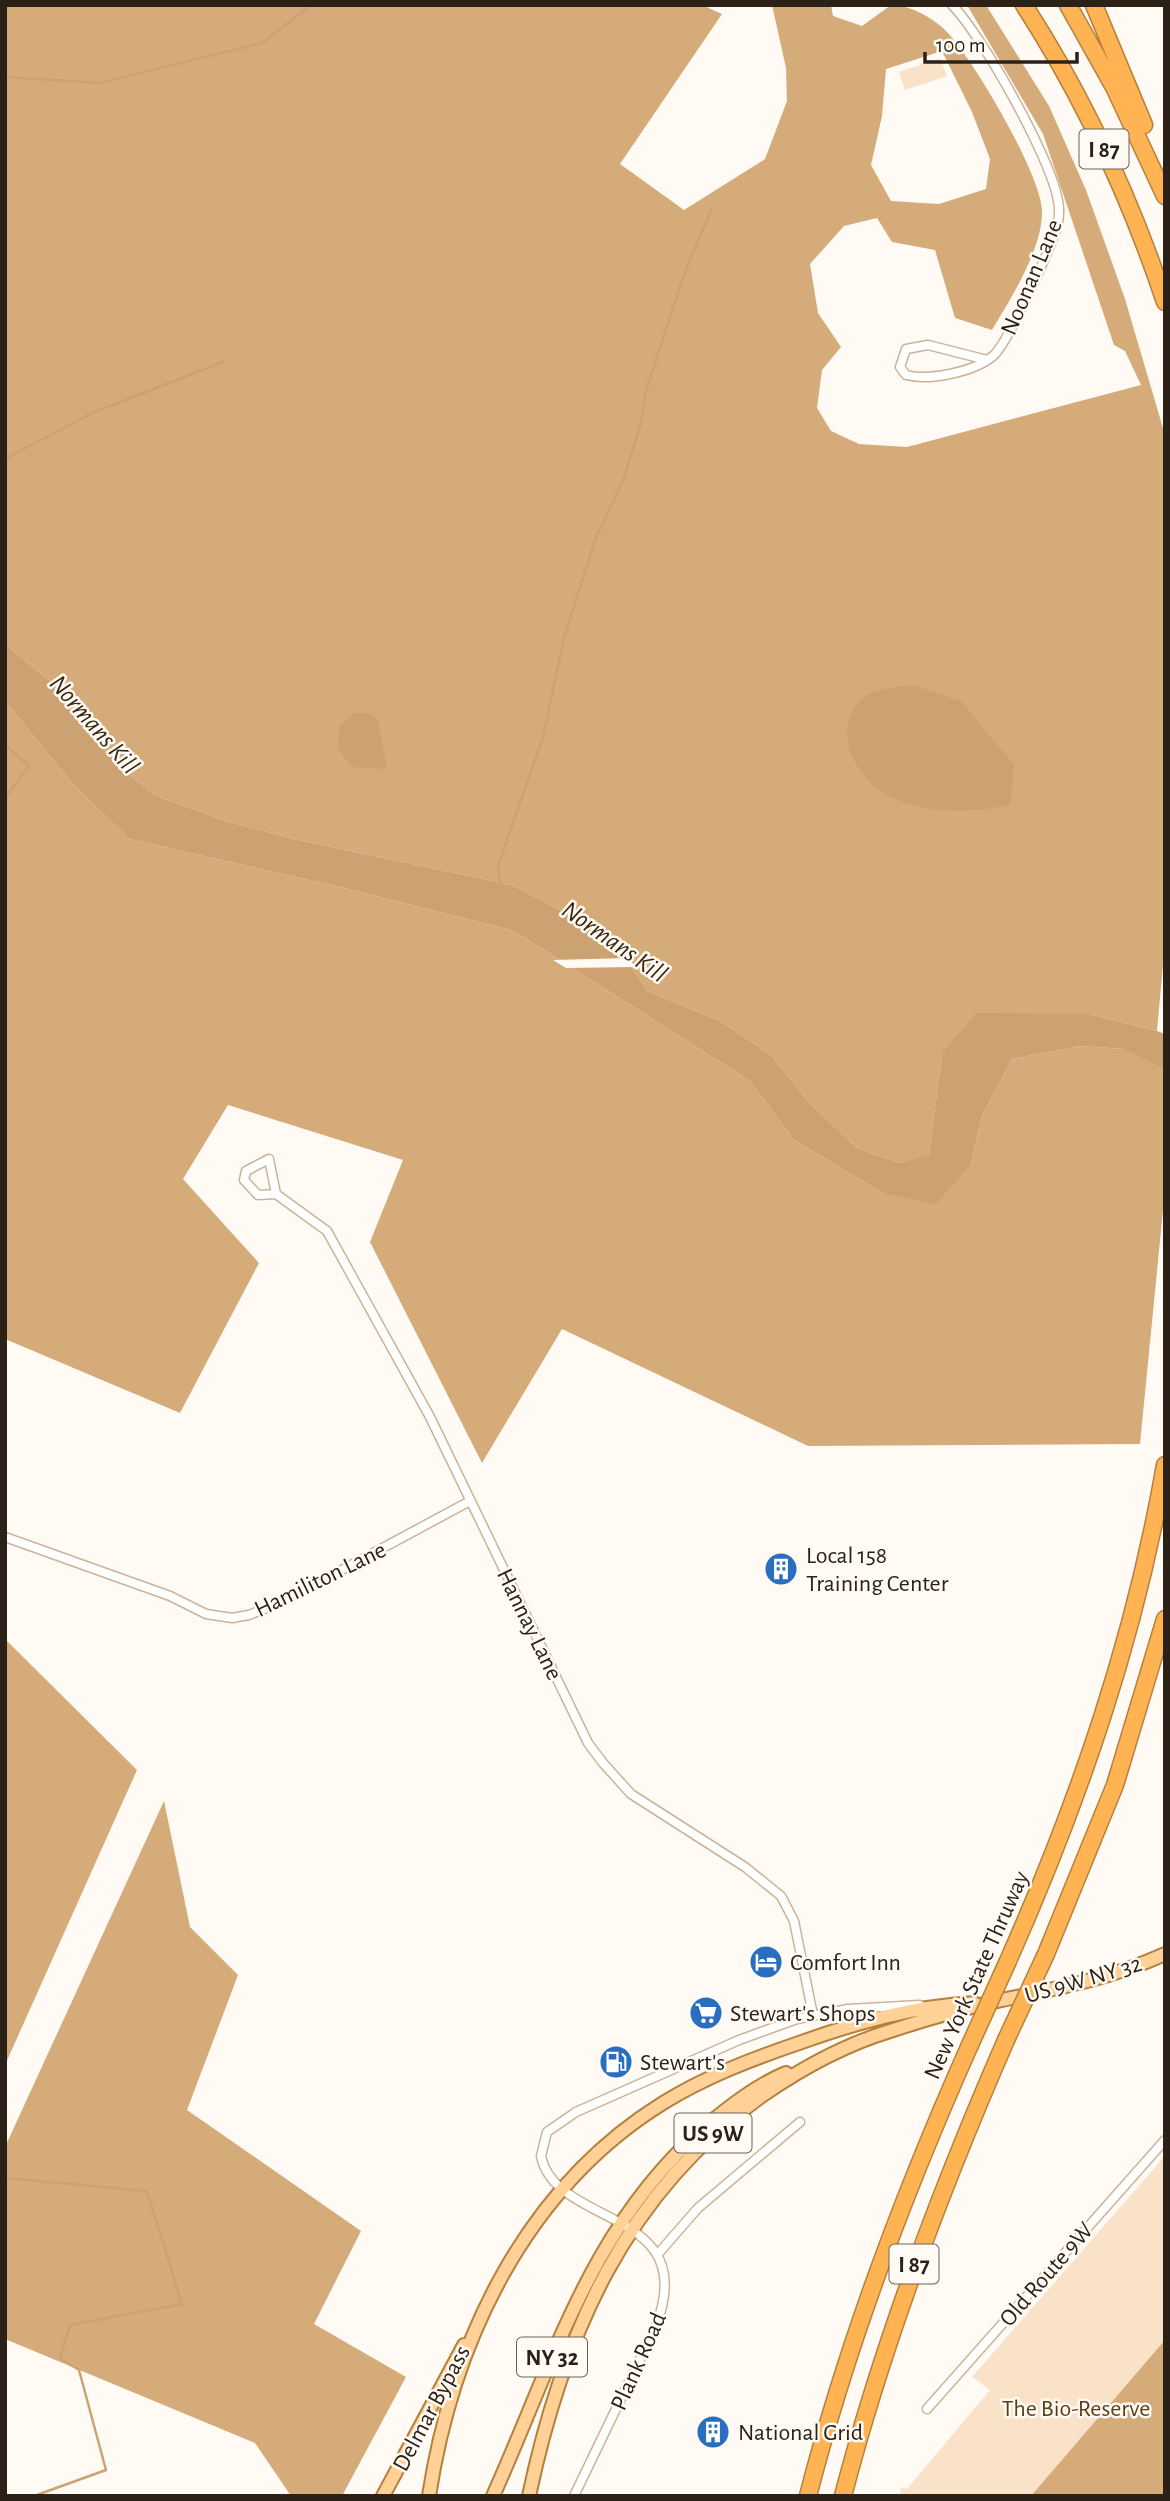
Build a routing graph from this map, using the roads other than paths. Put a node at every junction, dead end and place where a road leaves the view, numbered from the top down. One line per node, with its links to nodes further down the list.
1 (952, 5): 8 (street, Noonan Lane)
2 (1024, 5): 7 (highway, I 87)
3 (1068, 5): 6 (highway, I 87)
4 (1094, 5): 5 (highway)
5 (1165, 176)
6 (1165, 196)
7 (1165, 302)
8 (987, 360): 8 (street, Noonan Lane)
9 (276, 1194): 9 (street, Hannay Lane); 11 (street, Hannay Lane)
10 (1165, 1465): 32 (highway, New York State Thruway / I 87, bridge)
11 (470, 1501): 12 (street, Hamiliton Lane); 17 (street, Hannay Lane)
12 (5, 1537)
13 (1165, 1619): 33 (highway, I 87, bridge)
14 (1165, 1954): 15 (main road, US 9W NY 32 / US 9W)
15 (1000, 2001): 16 (main road, US 9W); 18 (main road, US 9W)
16 (937, 2005): 17 (street); 21 (main road, US 9W)
17 (813, 2015): 21 (street)
18 (818, 2060): 22 (main road, US 9W); 23 (main road, US 9W)
19 (800, 2122): 24 (street)
20 (1165, 2140): 26 (street, Old Route 9W)
21 (563, 2187): 22 (street); 25 (main road, US 9W)
22 (619, 2223): 23 (street); 29 (main road, NY 32)
23 (631, 2230): 24 (street); 30 (main road, US 9W)
24 (657, 2255): 31 (street, Plank Road)
25 (480, 2320): 27 (main road, Delmar Bypass); 28 (main road, US 9W)
26 (927, 2409)
27 (383, 2496)
28 (429, 2496)
29 (493, 2496)
30 (529, 2496)
31 (573, 2496)
32 (808, 2496)
33 (843, 2496)

